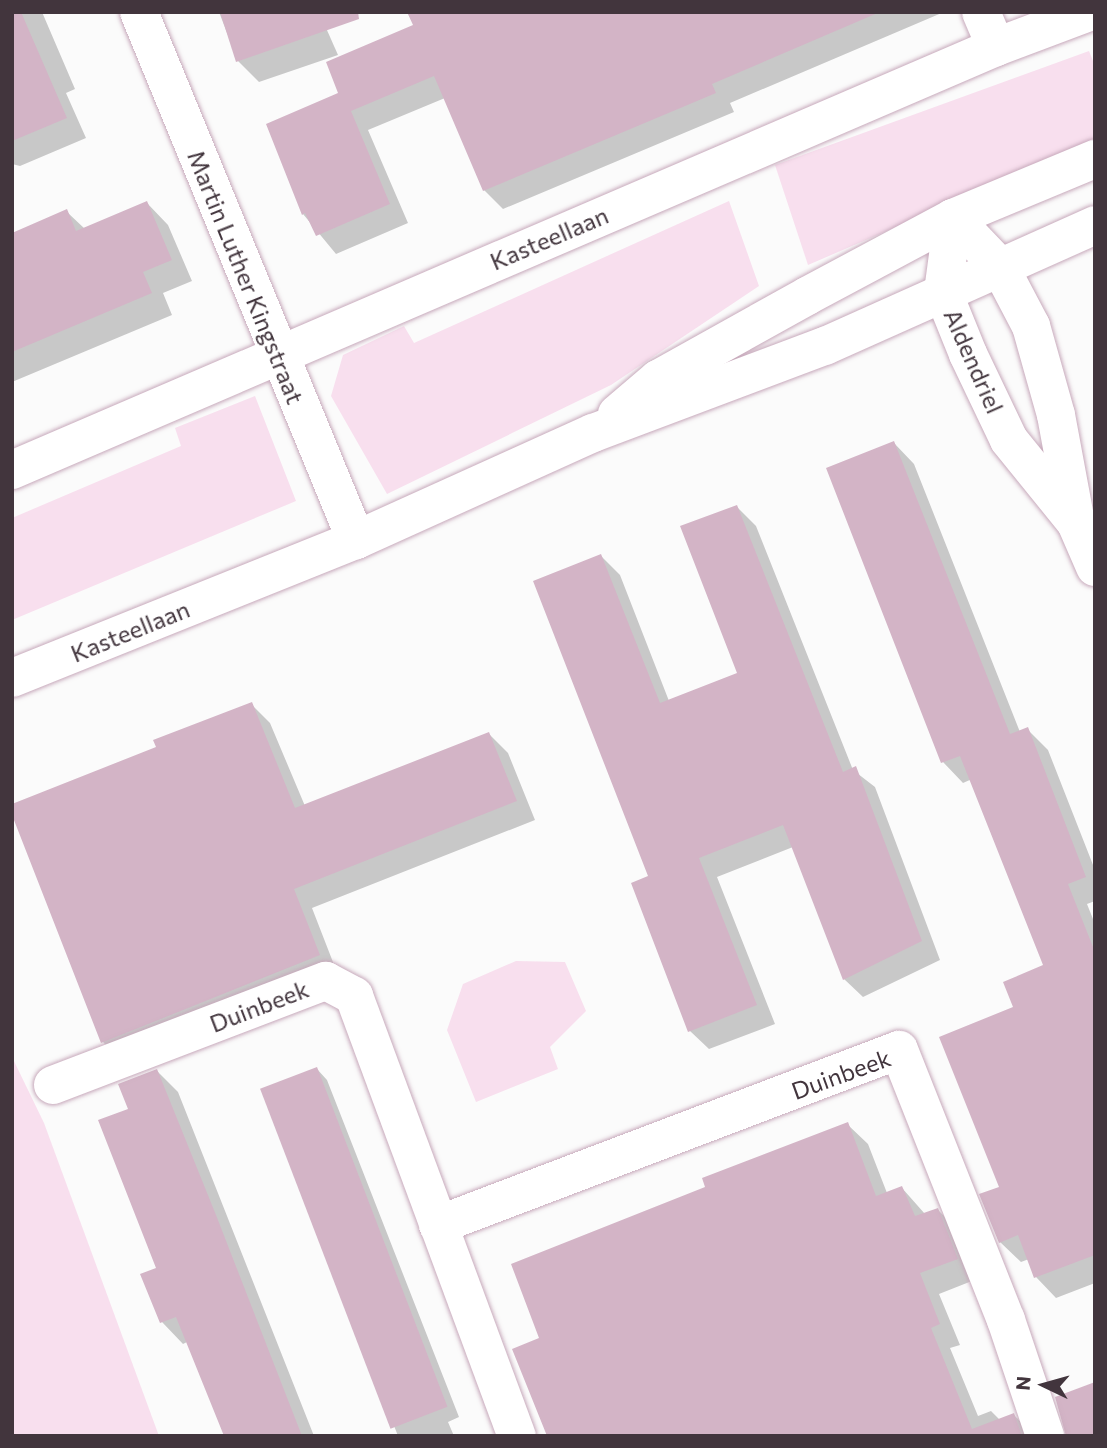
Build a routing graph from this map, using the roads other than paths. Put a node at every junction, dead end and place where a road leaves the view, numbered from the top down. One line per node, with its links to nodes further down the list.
1 (139, 12): 10 (street, Martin Luther Kingstraat)
2 (981, 12): 4 (street)
3 (1089, 12): 4 (street, Kasteellaan)
4 (996, 47): 10 (street, Kasteellaan)
5 (1095, 159): 6 (street, Kasteellaan)
6 (953, 218): 8 (street, Aldendriel); 9 (street, Aldendriel); 11 (street, Kasteellaan)
7 (1095, 225): 8 (street, Kasteellaan)
8 (1000, 267): 9 (street, Kasteellaan); 13 (street, Aldendriel)
9 (943, 292): 11 (street, Kasteellaan); 13 (street, Aldendriel)
10 (277, 356): 12 (street, Kasteellaan); 14 (street, Martin Luther Kingstraat)
11 (593, 433): 14 (street, Kasteellaan)
12 (12, 470)
13 (1076, 523): 15 (street, Aldendriel)
14 (356, 540): 16 (street, Kasteellaan)
15 (1095, 568)
16 (12, 678)
17 (53, 1085): 18 (street, Duinbeek)
18 (438, 1225): 19 (street, Duinbeek); 20 (street, Duinbeek)
19 (517, 1436)
20 (1045, 1436)

